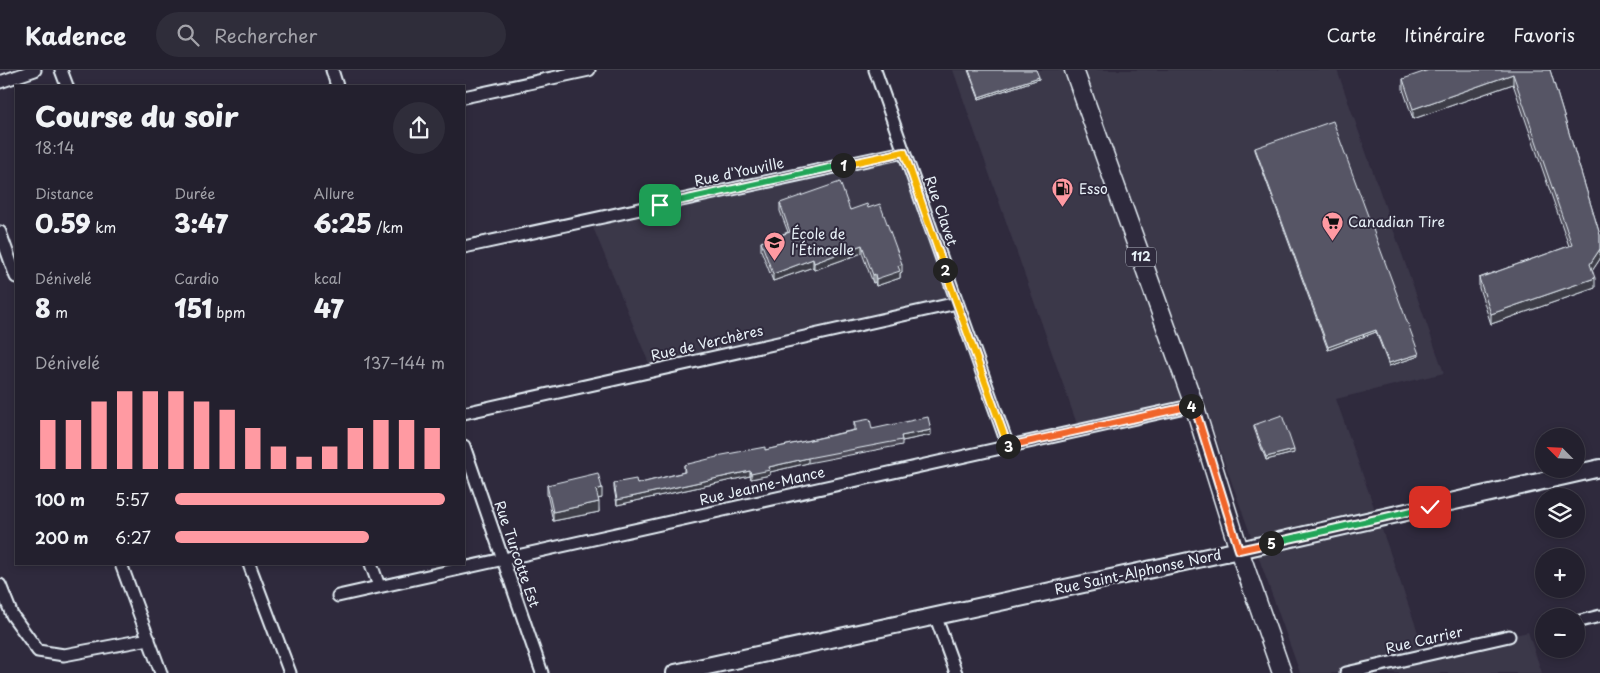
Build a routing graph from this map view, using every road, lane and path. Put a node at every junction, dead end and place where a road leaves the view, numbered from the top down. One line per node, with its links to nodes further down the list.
1 (35, 70): 7 (street)
2 (61, 70): 8 (street)
3 (332, 70): 9 (street)
4 (589, 70): 10 (street)
5 (875, 70): 11 (street, Rue Clavet)
6 (1074, 70): 16 (main road, 112)
7 (0, 82)
8 (67, 85)
9 (337, 85)
10 (465, 97)
11 (904, 152): 13 (street, Rue d'Youville); 15 (street, Rue Clavet)
12 (1, 237): 14 (street)
13 (465, 247)
14 (15, 274)
15 (957, 303): 17 (street, Rue de Verchères); 18 (street, Rue Clavet)
16 (1194, 405): 18 (street, Rue Jeanne-Mance); 21 (main road, 112)
17 (465, 413)
18 (1008, 446): 22 (street, Rue Jeanne-Mance)
19 (465, 449): 22 (street, Rue Turcotte Est)
20 (1600, 468): 21 (main road, Rue Saint-Alphonse Nord)
21 (1239, 550): 29 (main road, Rue Saint-Alphonse Nord); 39 (main road, 112)
22 (503, 559): 27 (street, Rue Jeanne-Mance); 36 (street, Rue Turcotte Est)
23 (121, 565): 33 (street)
24 (248, 565): 35 (street)
25 (371, 565): 27 (street)
26 (0, 585): 33 (street)
27 (379, 586): 28 (street, Rue Jeanne-Mance)
28 (338, 596)
29 (935, 615): 37 (main road, Rue Saint-Alphonse Nord); 38 (street)
30 (1600, 616): 31 (street)
31 (1585, 620)
32 (1508, 636): 40 (street, Rue Carrier)
33 (149, 639): 34 (street)
34 (161, 673)
35 (290, 673)
36 (542, 673)
37 (674, 673)
38 (956, 673)
39 (1282, 673)
40 (1346, 673)

